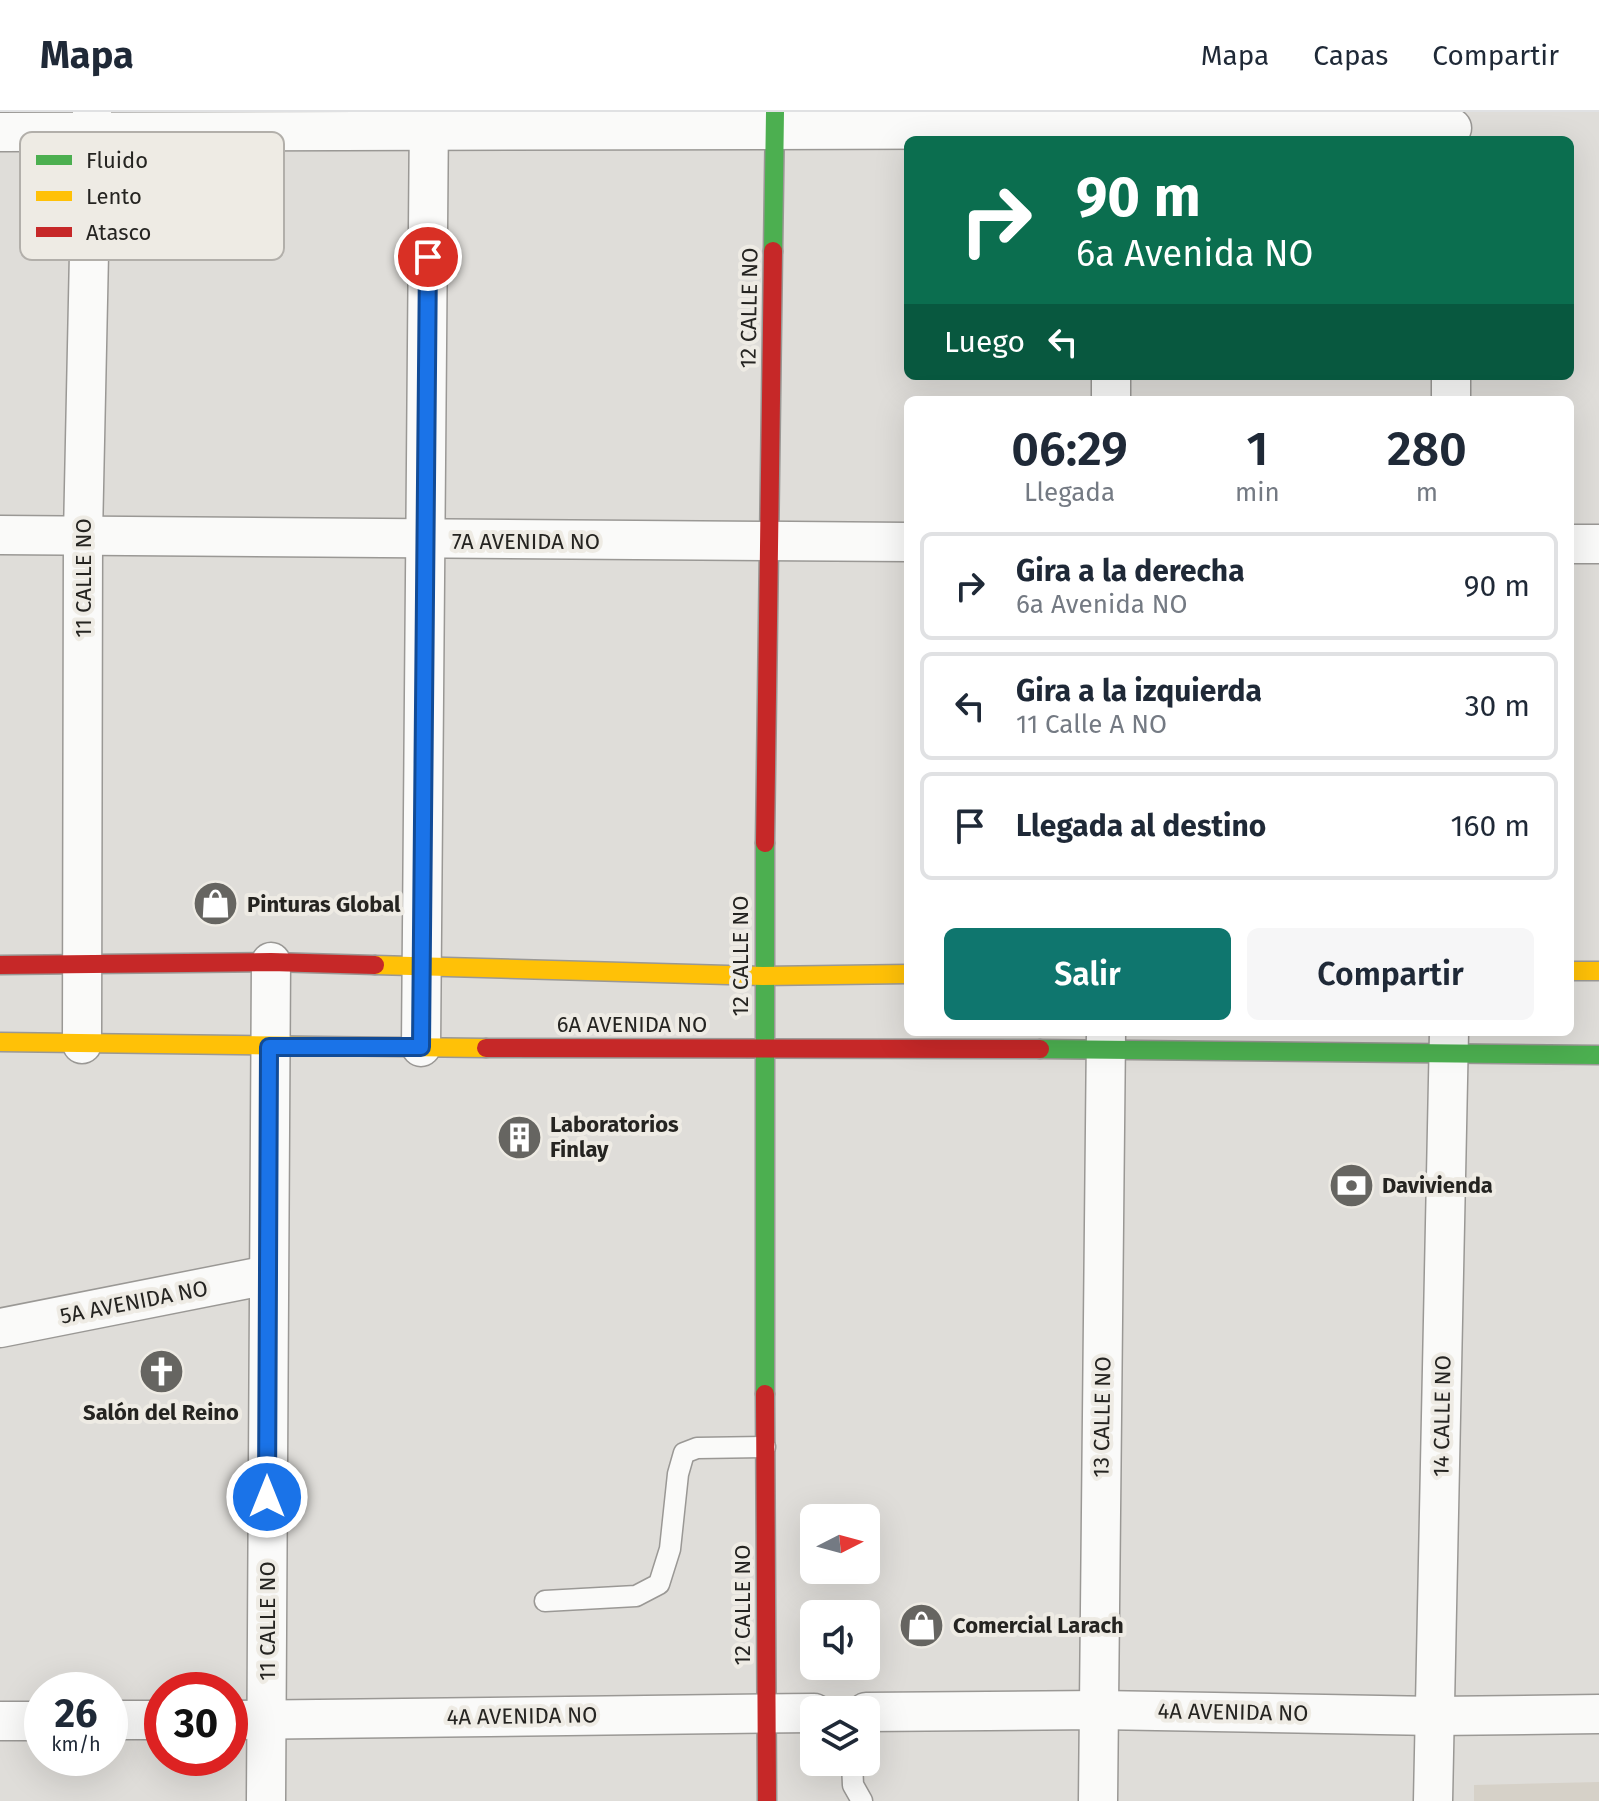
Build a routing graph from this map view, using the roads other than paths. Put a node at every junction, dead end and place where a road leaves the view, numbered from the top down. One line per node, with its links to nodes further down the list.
1 (429, 121): 2 (street); 3 (street); 10 (street)
2 (775, 121): 4 (street); 11 (street, 12 CALLE NO)
3 (92, 122): 6 (street)
4 (1114, 127): 5 (street)
5 (1452, 127)
6 (0, 132)
7 (89, 260): 9 (street, 11 CALLE NO)
8 (0, 535): 9 (street, 7A AVENIDA NO)
9 (83, 535): 10 (street, 7A AVENIDA NO); 16 (street, 11 CALLE NO)
10 (426, 540): 11 (street, 7A AVENIDA NO); 18 (street)
11 (769, 541): 12 (street, 7A AVENIDA NO); 22 (street, 12 CALLE NO)
12 (904, 542)
13 (1574, 544): 14 (street)
14 (1599, 544)
15 (271, 962): 16 (street); 18 (street); 27 (street, 11 CALLE NO)
16 (81, 964): 17 (street); 26 (street, 11 CALLE NO)
17 (0, 965)
18 (423, 966): 22 (street); 28 (street)
19 (1574, 971): 20 (street)
20 (1599, 971)
21 (904, 974): 22 (street)
22 (763, 976): 29 (street, 12 CALLE NO)
23 (1106, 1040): 25 (street, 6A AVENIDA NO); 29 (street, 6A AVENIDA NO); 35 (street, 13 CALLE NO)
24 (0, 1042): 26 (street, 6A AVENIDA NO)
25 (1449, 1043): 30 (street, 6A AVENIDA NO); 40 (street, 14 CALLE NO)
26 (82, 1044): 27 (street, 6A AVENIDA NO)
27 (269, 1047): 28 (street, 6A AVENIDA NO); 31 (street, 11 CALLE NO)
28 (421, 1047): 29 (street, 6A AVENIDA NO)
29 (763, 1048): 33 (street, 12 CALLE NO)
30 (1599, 1055)
31 (268, 1275): 32 (street, 5A AVENIDA NO); 41 (street, 11 CALLE NO)
32 (0, 1328)
33 (765, 1447): 34 (lane); 38 (street, 12 CALLE NO)
34 (545, 1601)
35 (1099, 1710): 36 (street, 4A AVENIDA NO); 40 (street, 4A AVENIDA NO); 48 (street, 13 CALLE NO)
36 (880, 1712)
37 (800, 1713): 38 (street, 4A AVENIDA NO)
38 (767, 1714): 41 (street, 4A AVENIDA NO); 46 (street, 12 CALLE NO)
39 (1599, 1714): 40 (street, 4A AVENIDA NO)
40 (1435, 1716): 49 (street, 14 CALLE NO)
41 (248, 1720): 45 (street, 11 CALLE NO)
42 (0, 1721): 43 (street)
43 (24, 1721)
44 (853, 1776): 47 (lane)
45 (266, 1801)
46 (767, 1801)
47 (862, 1801)
48 (1098, 1801)
49 (1433, 1801)

